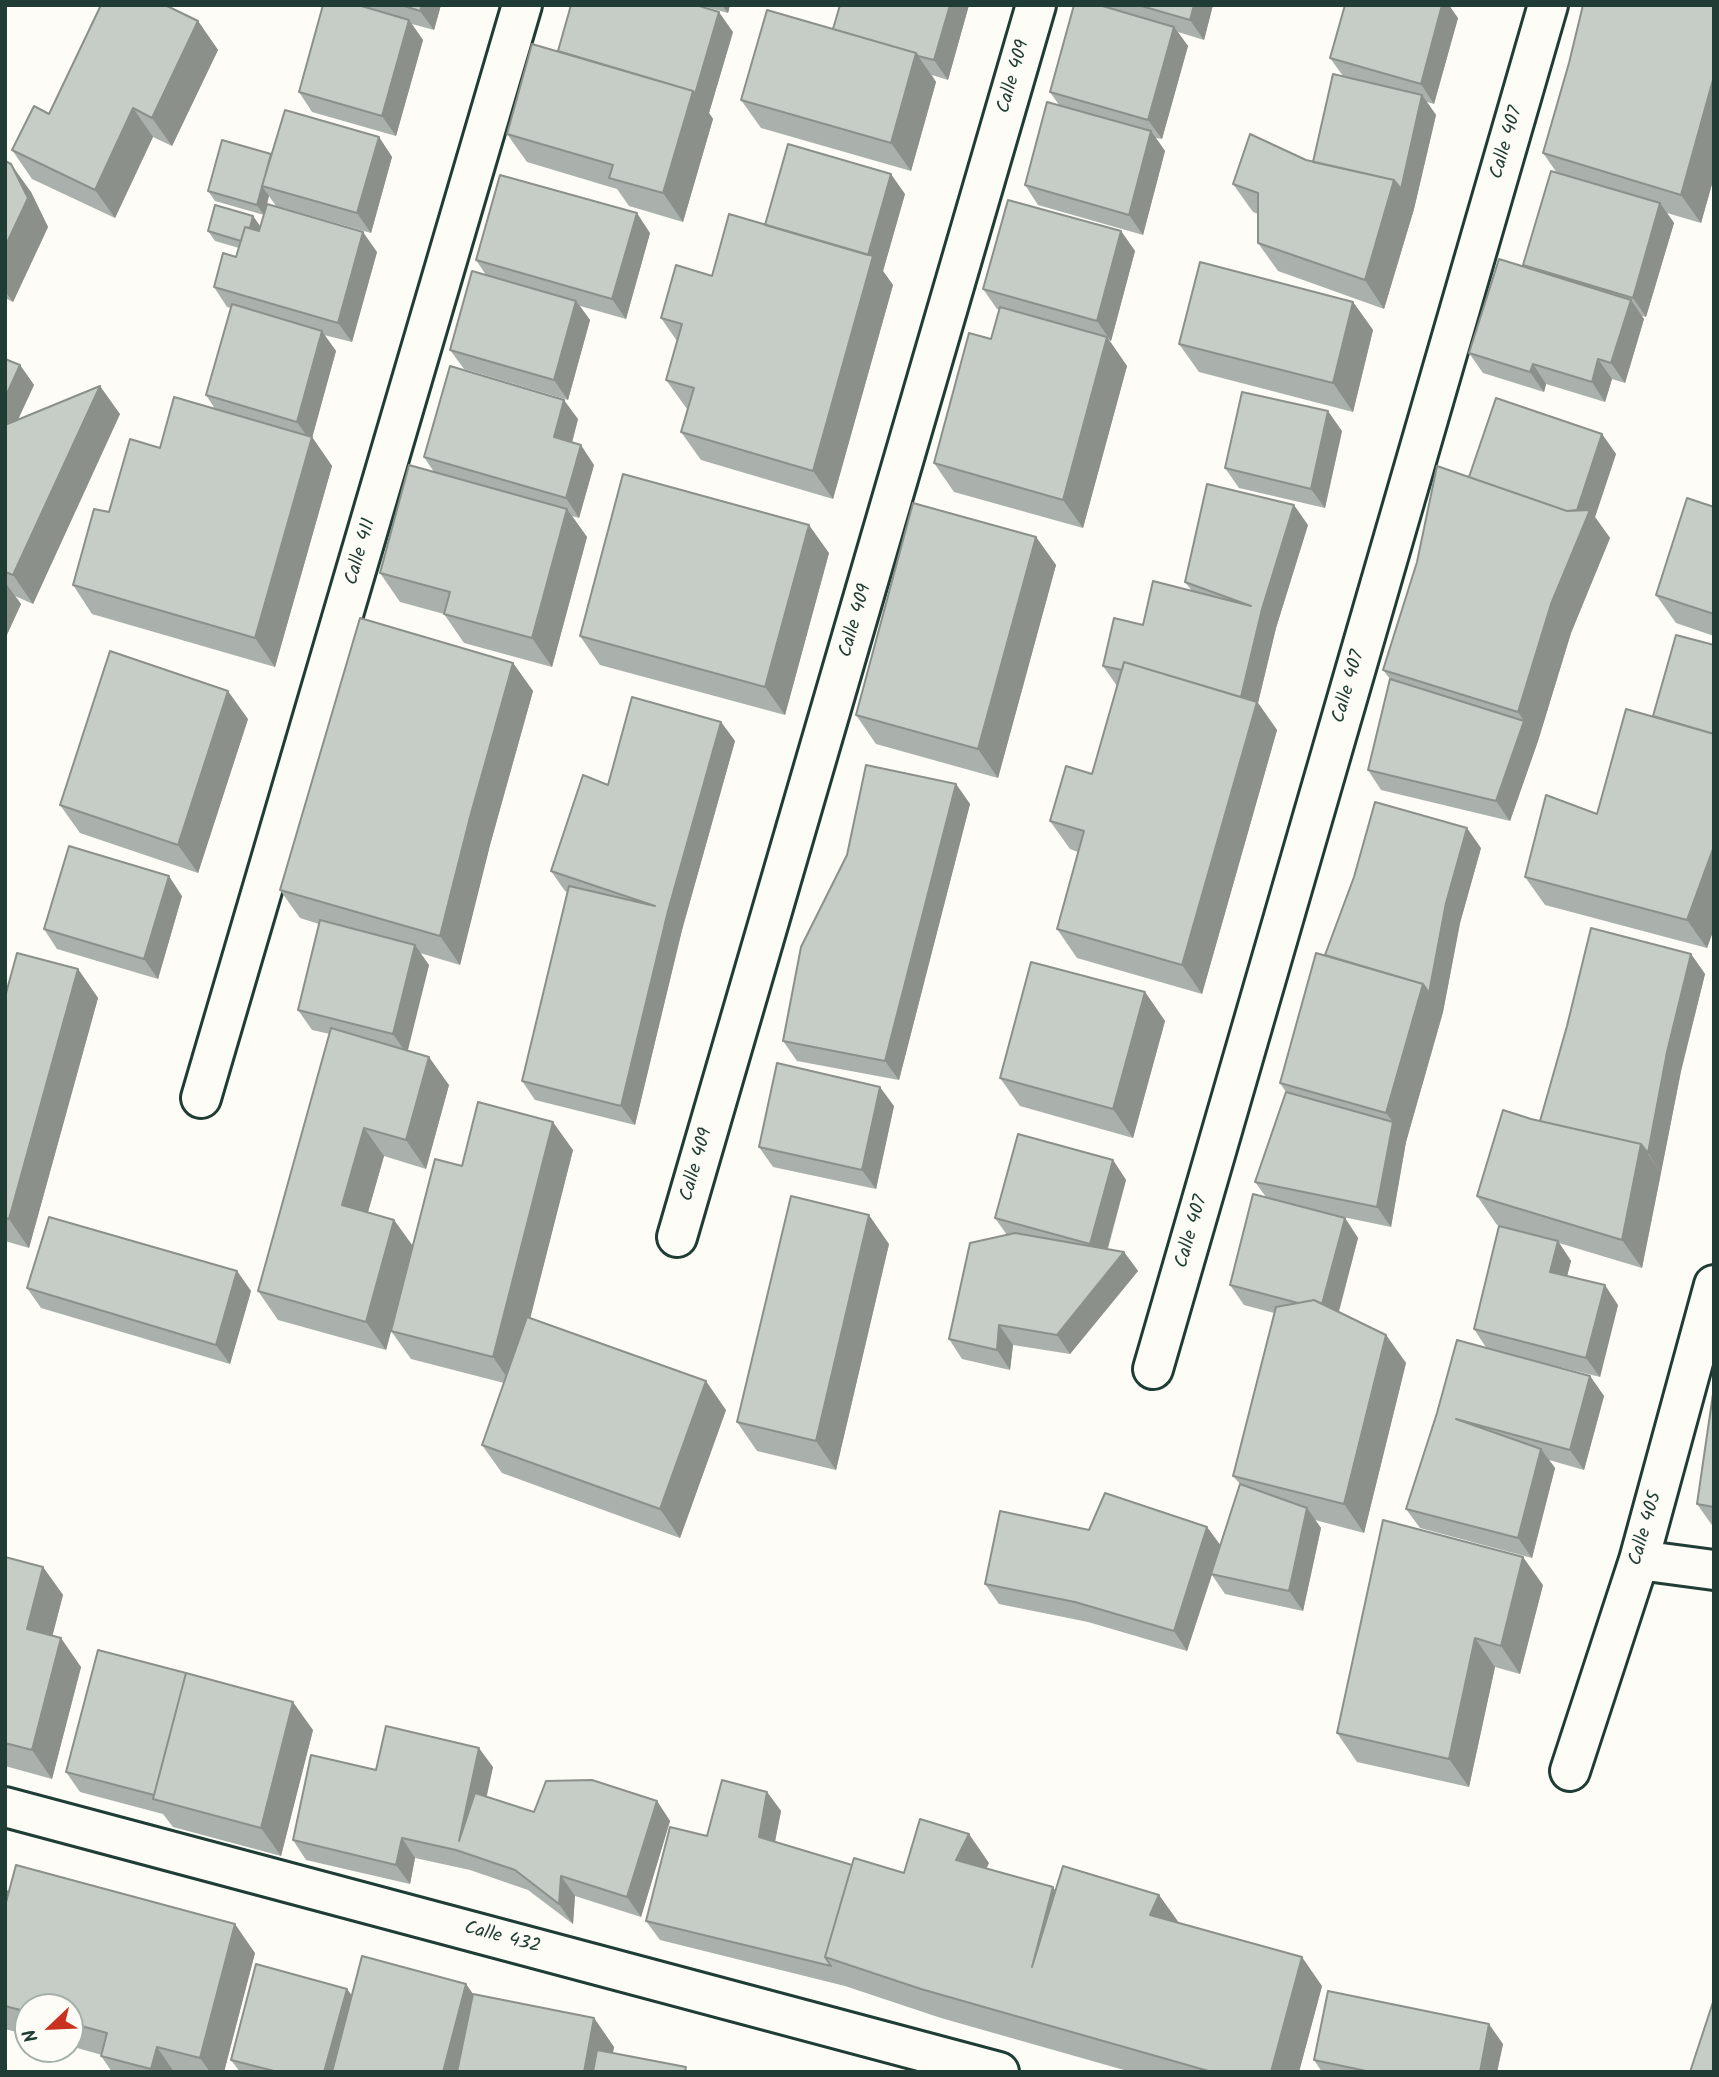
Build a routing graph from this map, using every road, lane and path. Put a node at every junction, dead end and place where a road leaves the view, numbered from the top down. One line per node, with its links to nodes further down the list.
1 (522, 5): 4 (street, Calle 411)
2 (1036, 5): 5 (street, Calle 409)
3 (1548, 5): 7 (street, Calle 407)
4 (201, 1098)
5 (677, 1237)
6 (1714, 1285): 8 (street, Calle 405)
7 (1153, 1369)
8 (1639, 1560): 9 (street); 10 (street, Calle 405)
9 (1714, 1570)
10 (1570, 1771)
11 (5, 1807): 12 (street, Calle 432)
12 (999, 2072)

